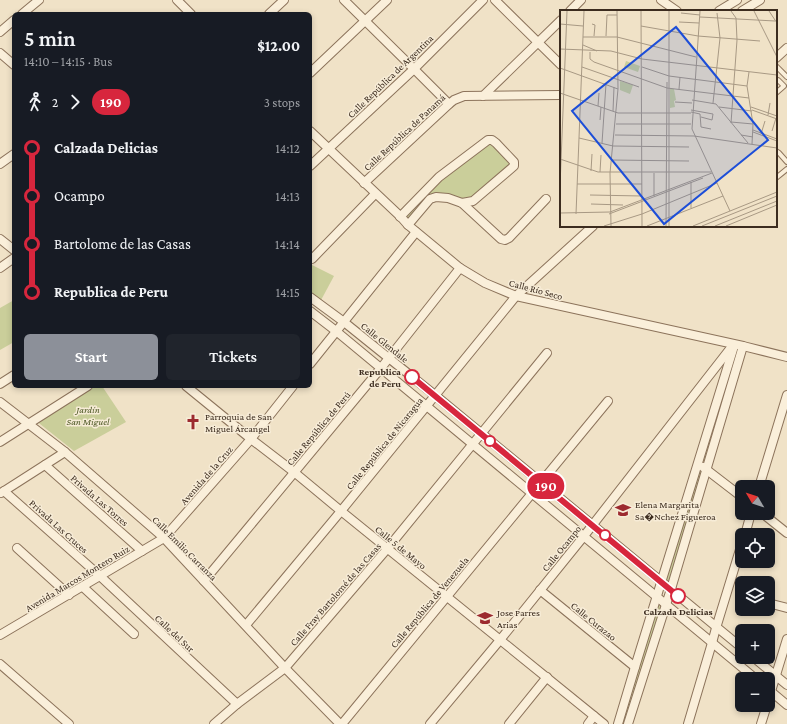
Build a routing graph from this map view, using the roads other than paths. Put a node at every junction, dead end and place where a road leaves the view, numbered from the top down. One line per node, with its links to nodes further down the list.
1 (39, 0): 17 (street)
2 (177, 0): 18 (street)
3 (284, 0): 19 (street)
4 (344, 0): 20 (street)
5 (387, 0): 20 (street)
6 (483, 0): 31 (street, Calle República de Argentina)
7 (495, 0): 24 (street)
8 (581, 0): 13 (street)
9 (661, 0): 12 (street)
10 (760, 0): 16 (street)
11 (734, 1): 14 (street); 15 (street)
12 (671, 9)
13 (571, 10)
14 (720, 10)
15 (740, 10)
16 (743, 10)
17 (24, 12)
18 (189, 12)
19 (271, 12)
20 (365, 21): 31 (street); 32 (street)
21 (560, 21): 24 (street)
22 (12, 22): 23 (street)
23 (0, 32)
24 (538, 43): 29 (street); 37 (street)
25 (787, 48): 27 (street)
26 (0, 53): 28 (street)
27 (777, 57)
28 (12, 63)
29 (560, 64)
30 (777, 67): 33 (lane)
31 (414, 68): 38 (street); 40 (street, Calle República de Argentina)
32 (312, 71)
33 (787, 77)
34 (777, 80): 35 (lane)
35 (785, 88)
36 (560, 95): 37 (street, Calle República de Panamá)
37 (483, 96): 38 (street, Calle República de Panamá)
38 (449, 104): 48 (street, Calle República de Panamá)
39 (312, 133): 40 (street, Calle Río Seco)
40 (328, 148): 45 (street, Calle República de Argentina); 48 (street, Calle Río Seco)
41 (777, 152): 43 (lane)
42 (12, 155): 44 (street)
43 (787, 162)
44 (0, 164)
45 (312, 164)
46 (787, 169): 47 (lane)
47 (777, 177)
48 (364, 183): 49 (street, Calle Río Seco)
49 (375, 194): 53 (street, Calle Río Seco); 60 (street)
50 (427, 197): 52 (street); 52 (street); 53 (street); 54 (street)
51 (546, 199): 52 (street)
52 (462, 203)
53 (400, 217): 54 (street, Calle Río Seco)
54 (408, 225): 56 (street, Calle Río Seco)
55 (592, 227): 63 (street, Calle República de Nicaragua)
56 (416, 232): 62 (street, Calle Río Seco); 66 (street)
57 (0, 239): 58 (street)
58 (12, 248)
59 (12, 259): 61 (street)
60 (312, 259)
61 (0, 268)
62 (460, 268): 63 (street, Calle Río Seco); 72 (street, Calle República de Perú)
63 (516, 296): 68 (street, Calle Río Seco); 81 (street, Calle República de Nicaragua)
64 (312, 298): 66 (street, Calle Glendale)
65 (312, 313): 67 (street)
66 (344, 322): 67 (street); 72 (street, Calle Glendale)
67 (336, 331): 73 (street); 74 (street)
68 (734, 345): 69 (street, Calle Río Seco); 91 (street); 102 (street, Calle Ocampo)
69 (743, 346): 71 (street, Calle Río Seco); 93 (street)
70 (547, 353): 86 (street, Calle Fray Bartolomé de las Casas)
71 (787, 357)
72 (389, 358): 74 (street, Calle República de Perú); 81 (street, Calle Glendale)
73 (312, 361)
74 (381, 368): 84 (street); 94 (street, Calle República de Perú)
75 (12, 376): 76 (street)
76 (0, 384)
77 (85, 388): 85 (street)
78 (188, 388): 87 (street, Calle 5 de Mayo)
79 (291, 388): 87 (street, Avenida de la Cruz)
80 (787, 395): 95 (street)
81 (436, 396): 84 (street, Calle República de Nicaragua); 86 (street, Calle Glendale)
82 (608, 401): 96 (street, Calle República de Venezuela)
83 (0, 402): 85 (street, Calle Emilio Carranza)
84 (427, 406): 89 (street); 100 (street, Calle República de Nicaragua)
85 (28, 424): 88 (street); 90 (street, Calle Emilio Carranza)
86 (481, 433): 89 (street, Calle Fray Bartolomé de las Casas); 96 (street, Calle Glendale)
87 (251, 439): 94 (street, Calle 5 de Mayo); 105 (street, Avenida de la Cruz)
88 (0, 442)
89 (472, 444): 99 (street); 107 (street, Calle Fray Bartolomé de las Casas)
90 (65, 452): 92 (street); 105 (street, Calle Emilio Carranza)
91 (698, 463): 93 (street); 112 (street)
92 (45, 465): 98 (street); 108 (street, Privada Las Torres)
93 (707, 469): 97 (street); 114 (street)
94 (294, 472): 100 (street, Calle 5 de Mayo); 111 (street, Calle República de Perú)
95 (761, 480)
96 (541, 482): 99 (street, Calle República de Venezuela); 102 (street, Calle Glendale)
97 (735, 491)
98 (2, 492): 110 (street, Privada Las Cruces)
99 (532, 493): 104 (street); 117 (street, Calle República de Venezuela)
100 (341, 512): 107 (street, Calle 5 de Mayo); 122 (street, Calle República de Nicaragua)
101 (771, 520): 103 (street)
102 (593, 525): 104 (street, Calle Ocampo); 112 (street, Calle Glendale)
103 (787, 533)
104 (584, 536): 115 (street, Calle Ocampo); 118 (street)
105 (164, 538): 108 (street, Avenida Marcos Montero Ruiz); 111 (street, Calle Emilio Carranza)
106 (17, 548): 116 (street)
107 (387, 549): 117 (street, Calle 5 de Mayo); 133 (street, Calle Fray Bartolomé de las Casas)
108 (142, 551): 110 (street, Avenida Marcos Montero Ruiz)
109 (735, 566): 123 (street)
110 (100, 576): 113 (street, Avenida Marcos Montero Ruiz); 139 (street, Calle del Sur)
111 (204, 581): 122 (street, Calle Emilio Carranza)
112 (662, 581): 114 (street, Calle Glendale); 118 (street)
113 (83, 587): 116 (street, Avenida Marcos Montero Ruiz); 124 (street)
114 (671, 589): 119 (street); 123 (street, Calle Glendale)
115 (540, 590): 127 (street, Calle Ocampo); 132 (street, Calle Curazao)
116 (69, 595): 125 (street, Avenida Marcos Montero Ruiz)
117 (447, 597): 127 (street, Calle 5 de Mayo); 145 (street, Calle República de Venezuela)
118 (657, 597): 119 (street); 132 (street)
119 (666, 604): 128 (street); 151 (street)
120 (775, 605): 121 (street)
121 (787, 608)
122 (246, 625): 133 (street, Calle Emilio Carranza)
123 (716, 628): 128 (street); 129 (street, Calle Glendale)
124 (134, 634)
125 (0, 636)
126 (787, 639): 135 (street)
127 (500, 640): 136 (street, Calle 5 de Mayo); 146 (street, Calle Ocampo)
128 (712, 643): 134 (street); 152 (street)
129 (735, 643)
130 (0, 664): 143 (street)
131 (762, 664): 135 (street)
132 (635, 667): 150 (street)
133 (285, 668): 139 (street, Calle Fray Bartolomé de las Casas); 145 (street, Calle Emilio Carranza)
134 (747, 672)
135 (776, 675): 137 (street)
136 (547, 677): 142 (street, Calle 5 de Mayo); 147 (street)
137 (787, 684)
138 (775, 695): 140 (street)
139 (237, 704): 144 (street, Calle Fray Bartolomé de las Casas)
140 (787, 705)
141 (765, 712): 153 (street)
142 (594, 716): 148 (street); 149 (street, Calle 5 de Mayo)
143 (69, 724)
144 (214, 724)
145 (341, 724)
146 (430, 724)
147 (509, 724)
148 (588, 724)
149 (604, 724)
150 (618, 724)
151 (628, 724)
152 (688, 724)
153 (761, 724)

